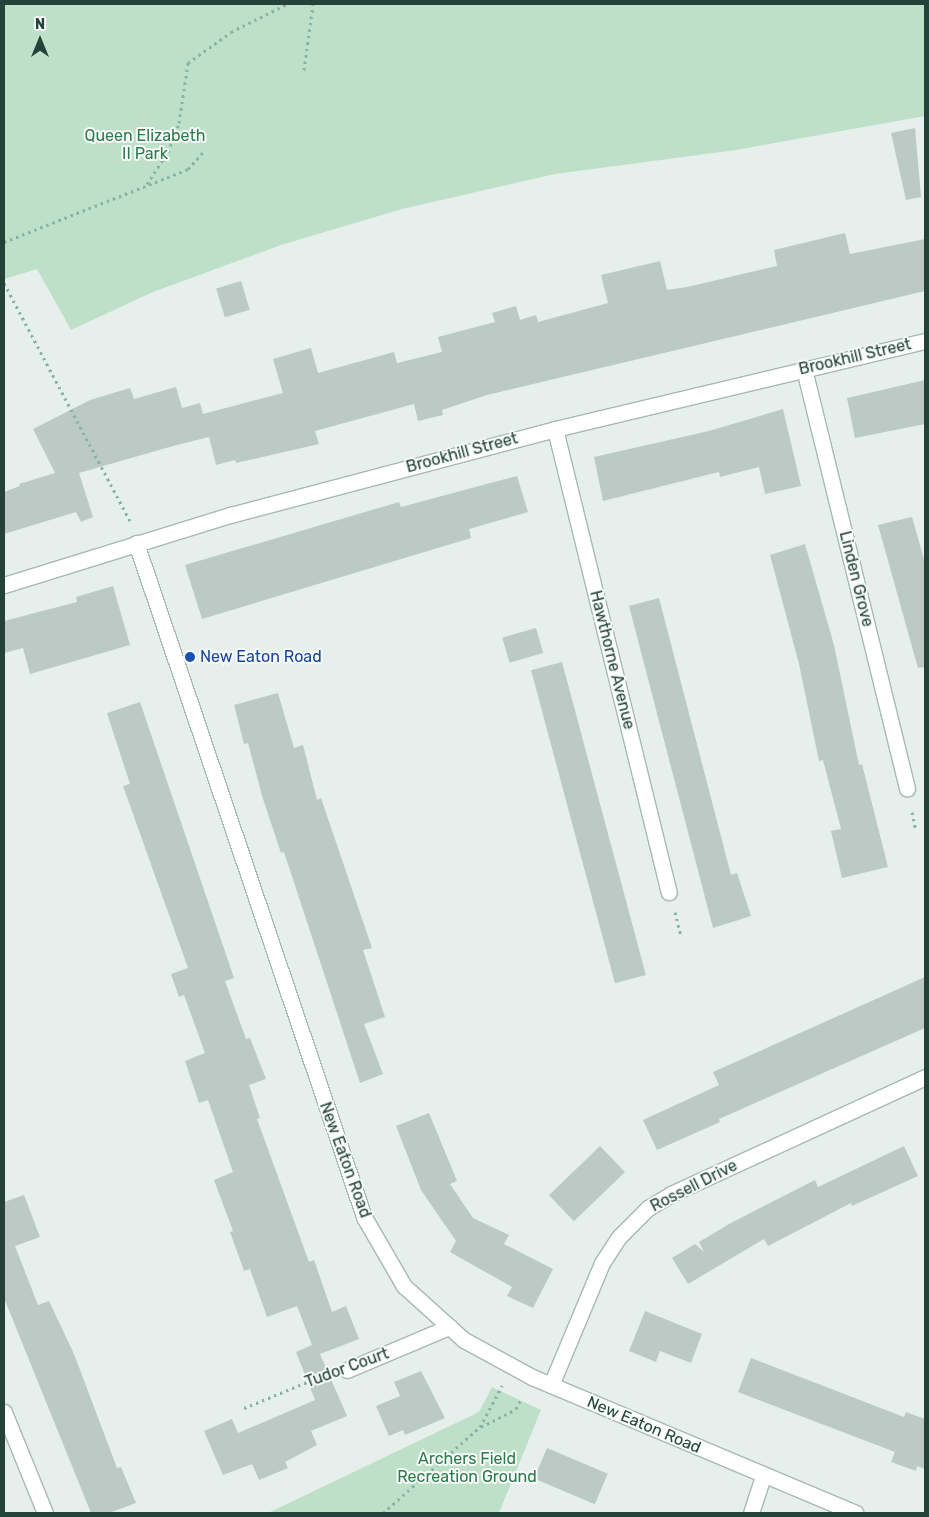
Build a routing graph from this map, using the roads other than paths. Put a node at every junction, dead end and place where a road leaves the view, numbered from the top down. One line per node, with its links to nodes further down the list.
1 (925, 341): 2 (street, Brookhill Street)
2 (804, 369): 3 (street, Brookhill Street); 6 (street, Linden Grove)
3 (555, 428): 4 (street, Brookhill Street); 7 (street, Hawthorne Avenue)
4 (136, 544): 5 (street, Brookhill Street); 9 (street, New Eaton Road)
5 (4, 585)
6 (907, 789)
7 (670, 892)
8 (925, 1077): 11 (street, Rossell Drive)
9 (449, 1327): 10 (street, Tudor Court); 11 (street, New Eaton Road)
10 (347, 1370)
11 (550, 1384): 13 (street, New Eaton Road)
12 (4, 1412): 14 (street)
13 (763, 1476): 15 (street); 16 (street, New Eaton Road)
14 (44, 1513)
15 (751, 1513)
16 (856, 1513)

